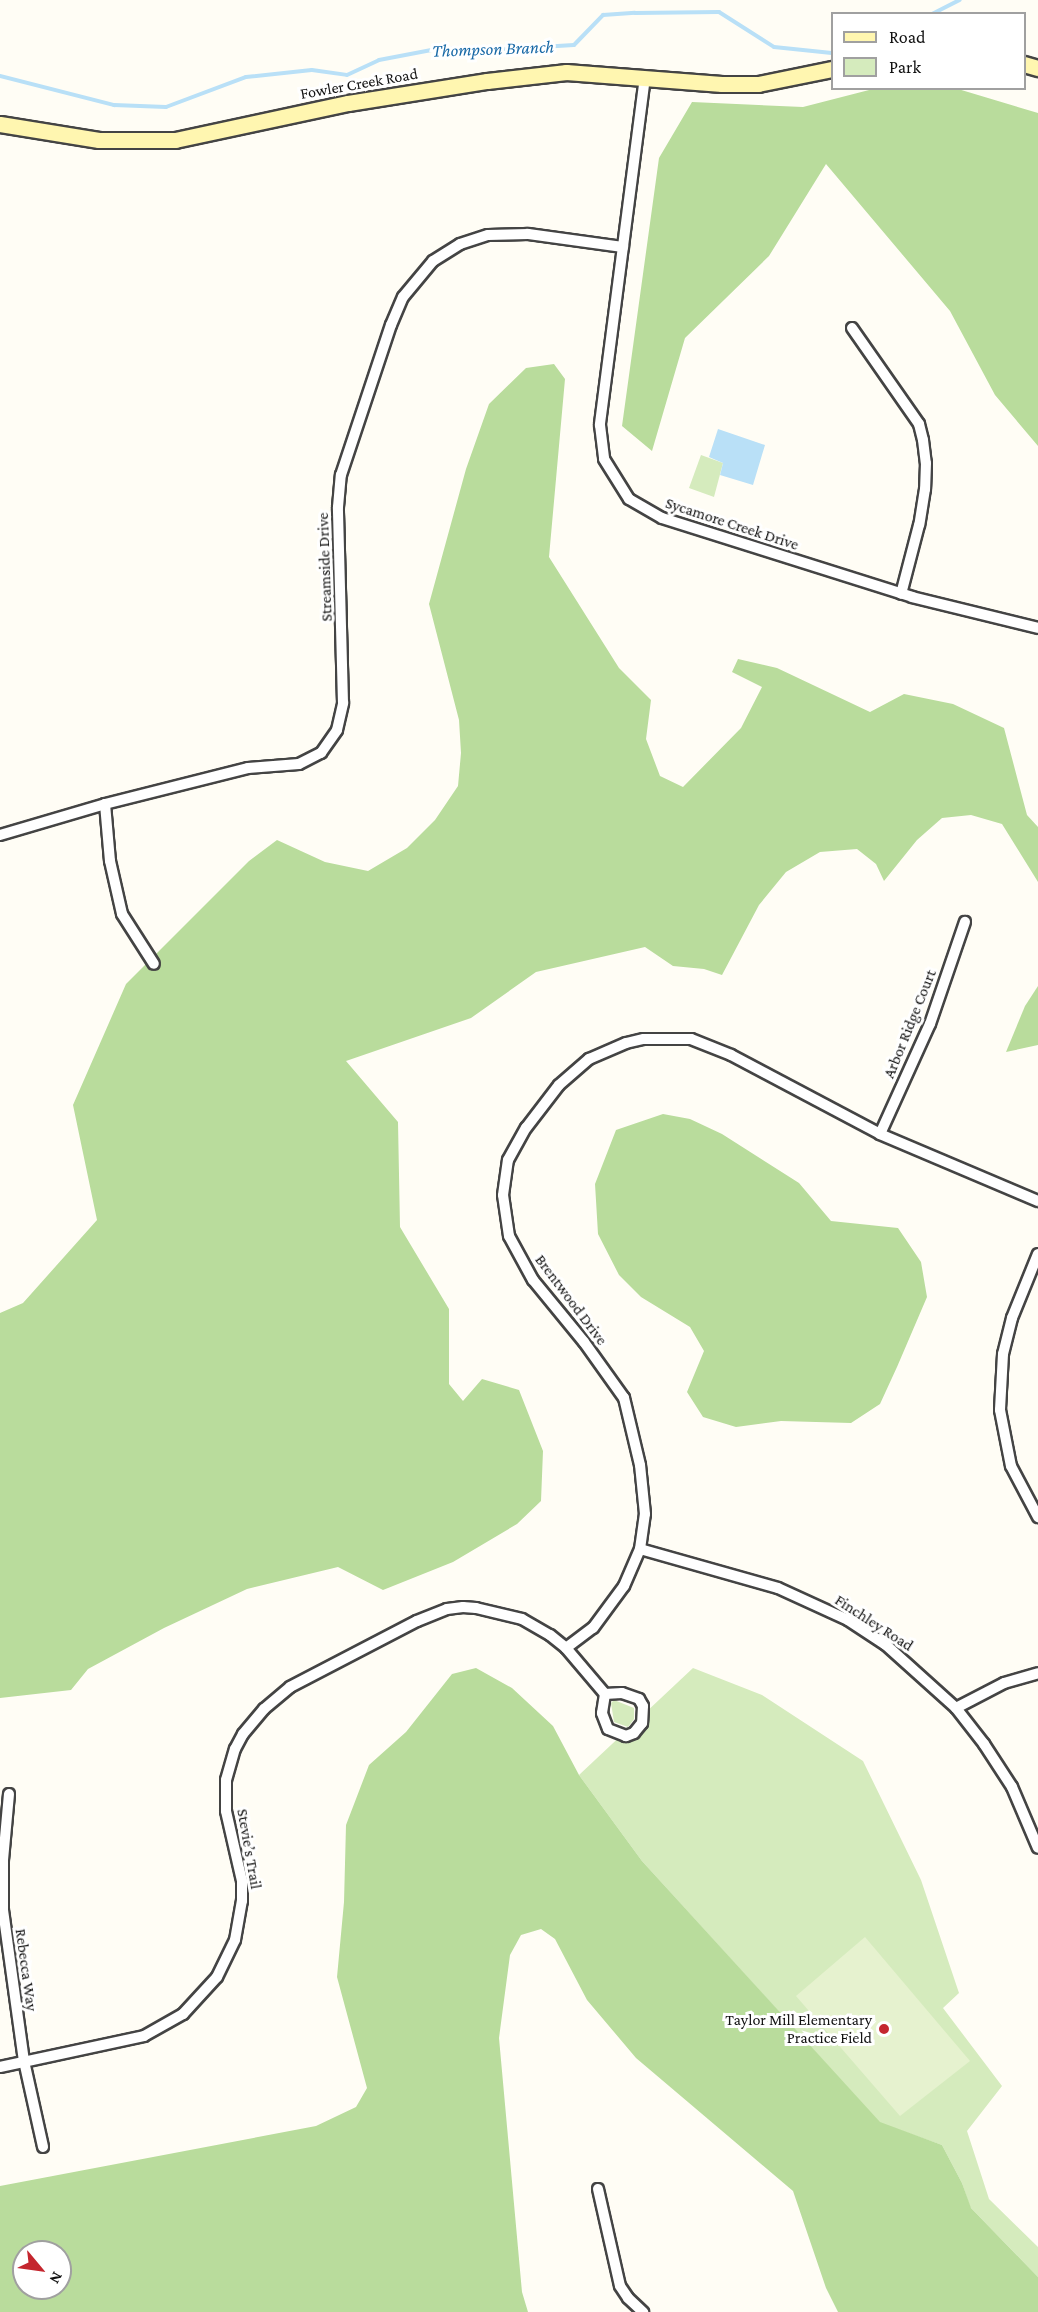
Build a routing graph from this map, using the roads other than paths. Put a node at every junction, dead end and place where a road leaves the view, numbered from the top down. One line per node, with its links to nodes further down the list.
1 (831, 69): 2 (main road, Fowler Creek Road)
2 (645, 77): 3 (main road, Fowler Creek Road); 4 (street, Sycamore Creek Drive)
3 (0, 124)
4 (623, 247): 6 (street, Sycamore Creek Drive); 8 (street, Streamside Drive)
5 (852, 328): 6 (street)
6 (901, 594): 7 (street, Sycamore Creek Drive)
7 (1038, 628)
8 (105, 804): 9 (street, Streamside Drive); 11 (street)
9 (0, 835)
10 (965, 922): 12 (street, Arbor Ridge Court)
11 (154, 964)
12 (880, 1134): 13 (street, Brentwood Drive); 16 (street, Brentwood Drive)
13 (1038, 1201)
14 (1038, 1254): 15 (street)
15 (1038, 1517)
16 (640, 1549): 17 (street, Brentwood Drive); 20 (street, Finchley Road)
17 (566, 1648): 19 (street, Stevie’s Trail); 23 (street, Stevie’s Trail)
18 (1038, 1673): 20 (street)
19 (605, 1694): 19 (street)
20 (956, 1708): 22 (street, Finchley Road)
21 (9, 1794): 23 (street, Rebecca Way)
22 (1038, 1848)
23 (24, 2061): 24 (street, Stevie’s Trail); 25 (street, Rebecca Way)
24 (0, 2067)
25 (43, 2147)
26 (598, 2189): 27 (street)
27 (643, 2312)

